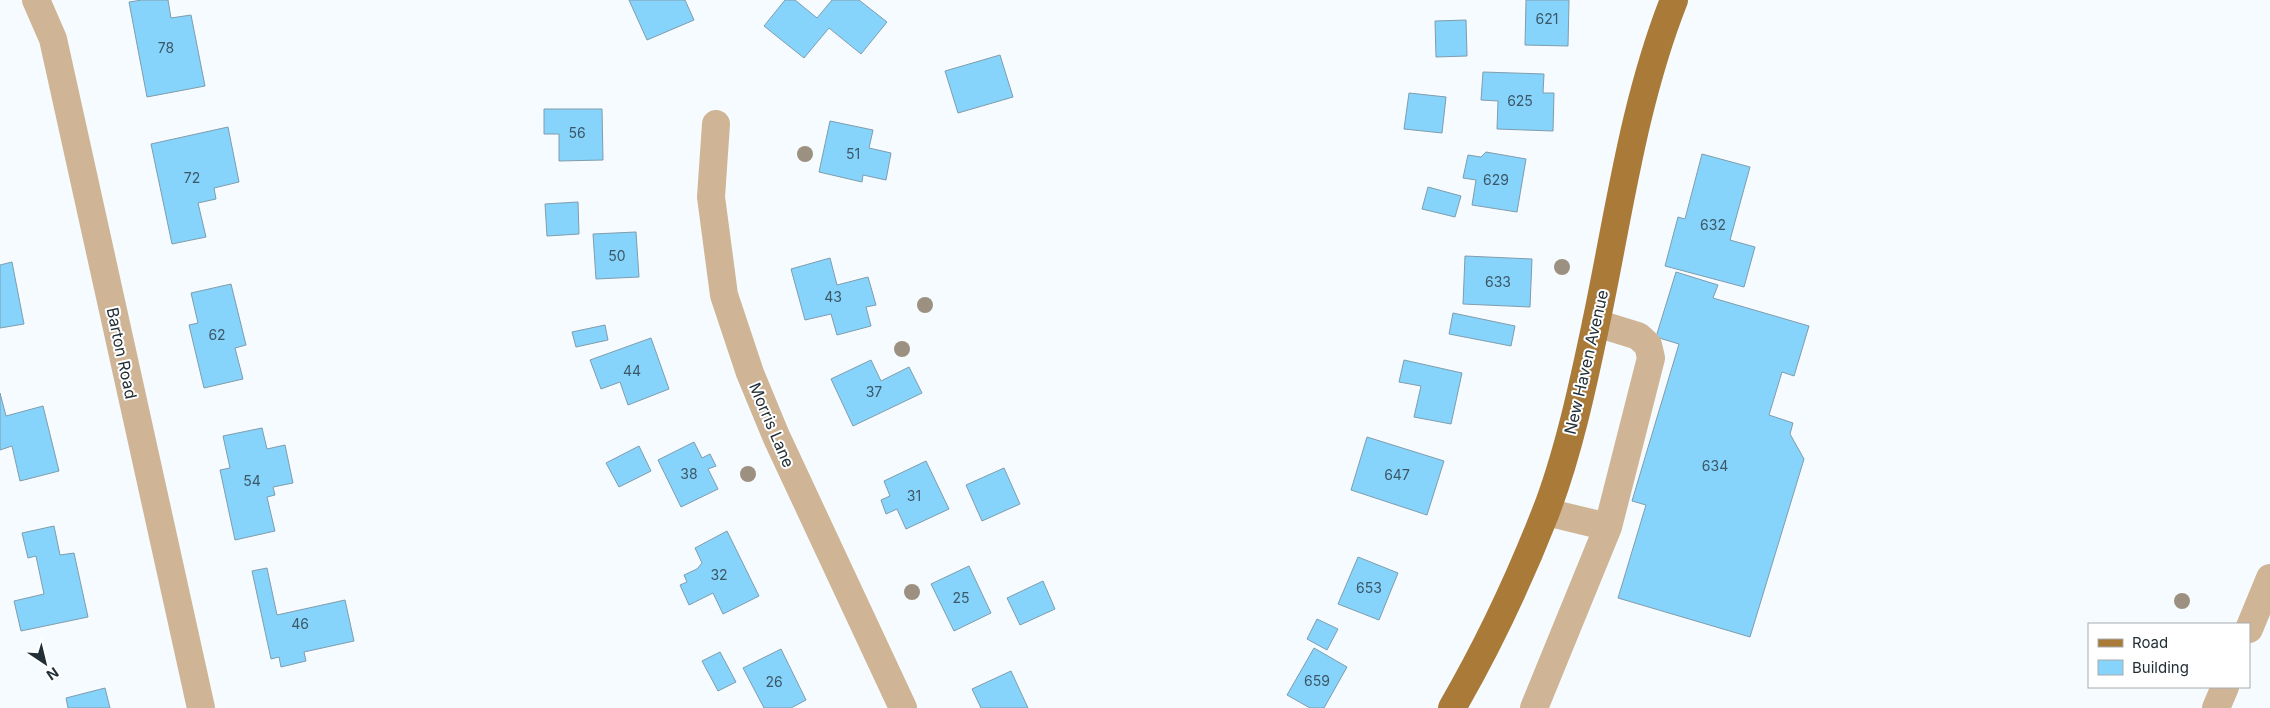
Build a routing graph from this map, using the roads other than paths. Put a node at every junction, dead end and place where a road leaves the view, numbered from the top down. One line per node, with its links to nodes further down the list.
1 (36, 0): 10 (street, Barton Road)
2 (1674, 0): 4 (main road, New Haven Avenue)
3 (716, 124): 11 (street, Morris Lane)
4 (1596, 323): 5 (main road, New Haven Avenue); 6 (street)
5 (1546, 512): 6 (street); 12 (main road, New Haven Avenue)
6 (1608, 527): 13 (street)
7 (2270, 578): 8 (street)
8 (2250, 627)
9 (2225, 688): 14 (street)
10 (201, 708)
11 (903, 708)
12 (1452, 708)
13 (1534, 708)
14 (2216, 708)

